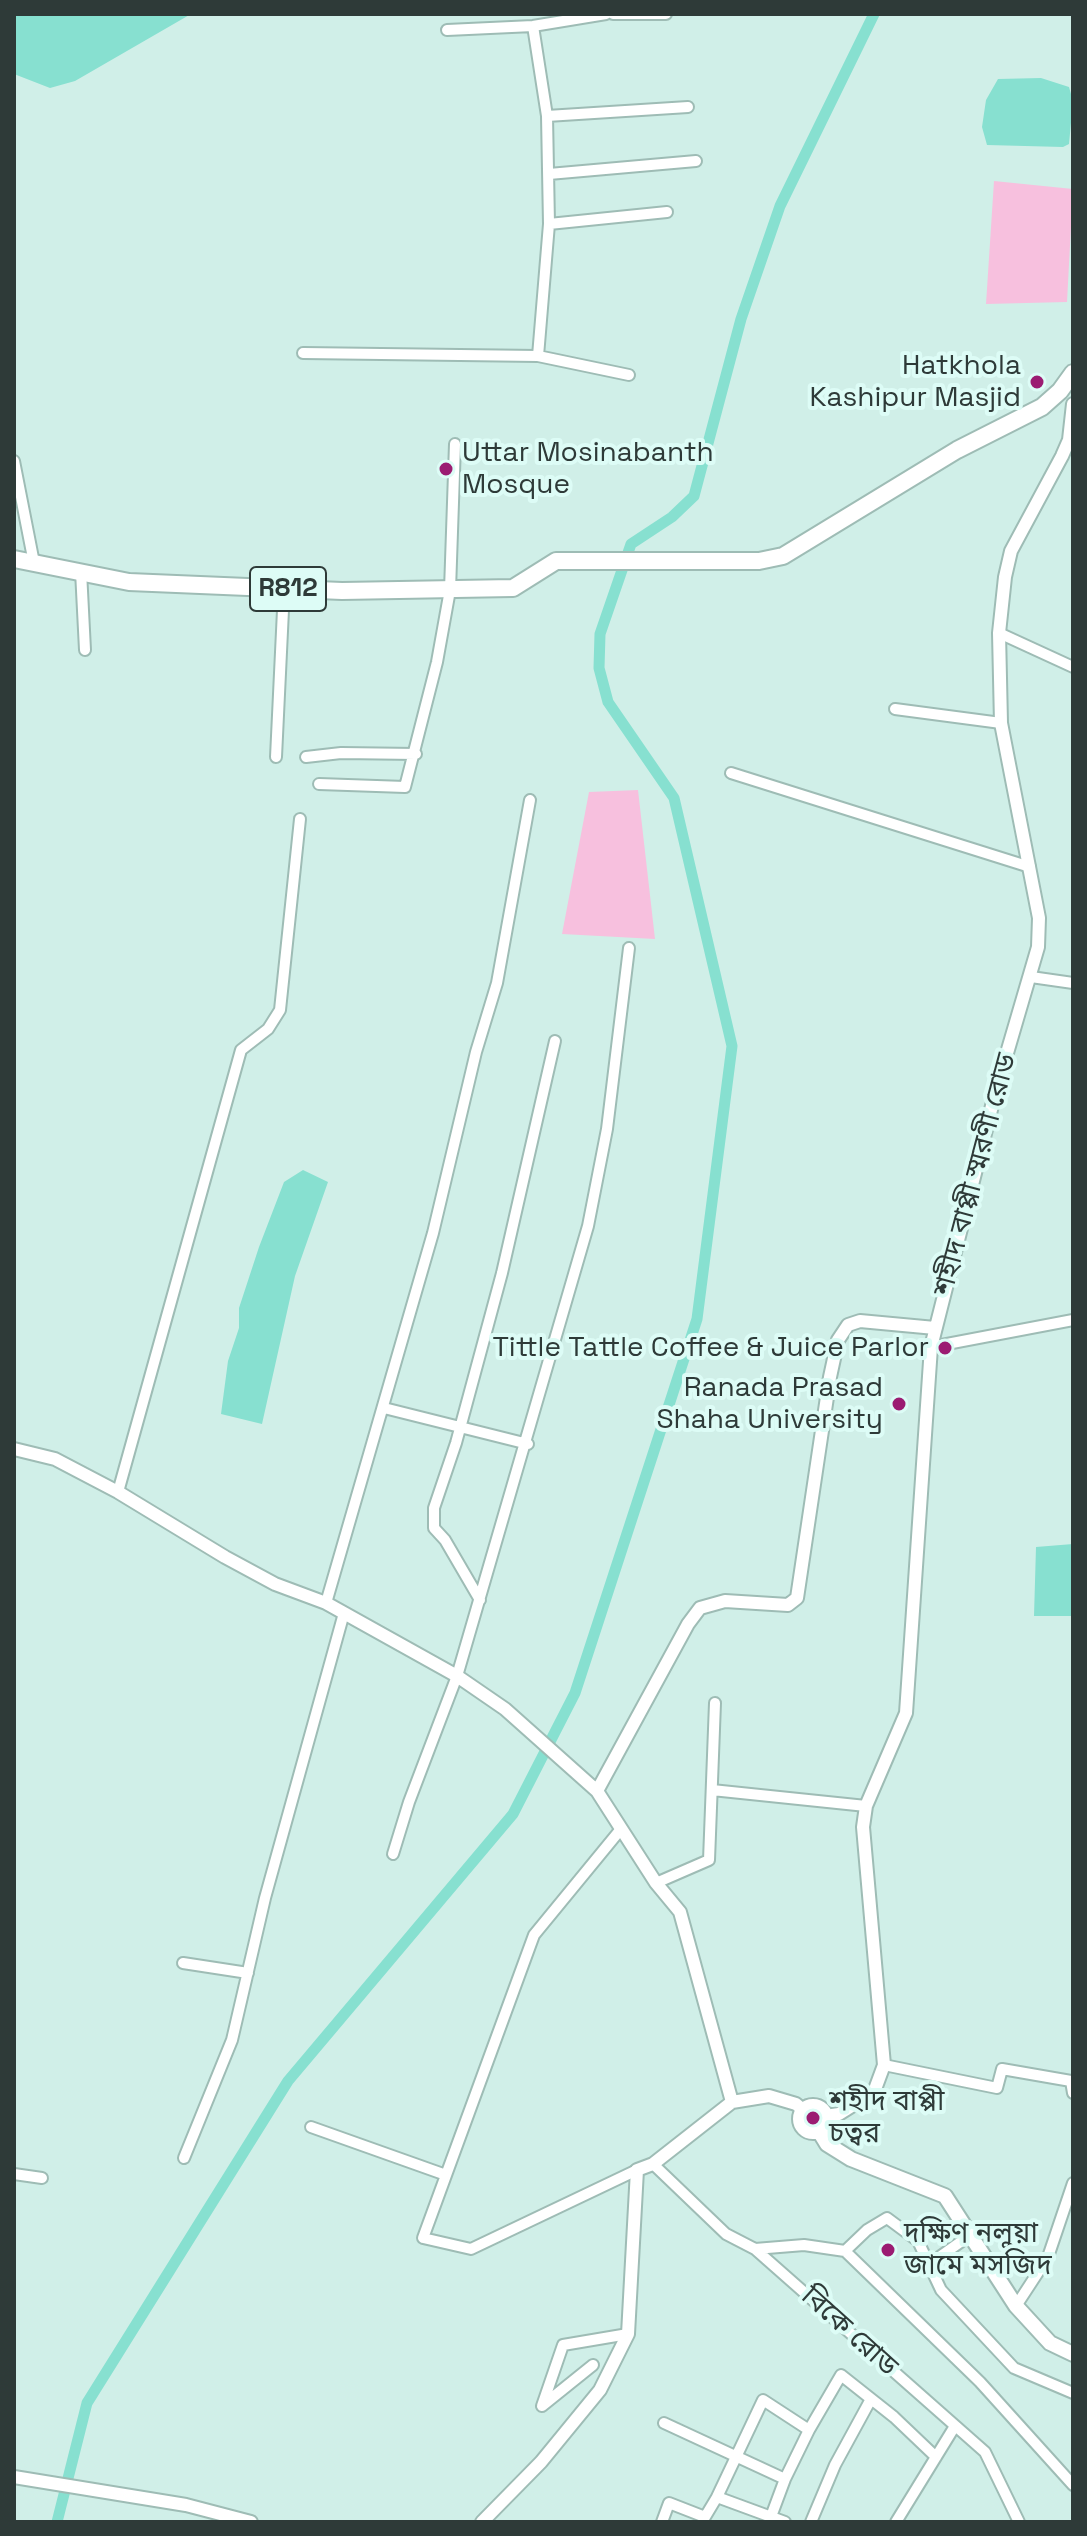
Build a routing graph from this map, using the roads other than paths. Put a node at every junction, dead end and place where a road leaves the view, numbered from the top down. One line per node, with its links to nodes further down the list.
1 (606, 14): 4 (street)
2 (613, 14): 3 (street)
3 (666, 14)
4 (533, 26): 5 (street); 7 (street)
5 (447, 30)
6 (688, 107): 7 (street)
7 (547, 116): 9 (street)
8 (696, 161): 9 (street)
9 (549, 174): 11 (street)
10 (667, 212): 11 (street)
11 (549, 224): 13 (street)
12 (303, 353): 13 (street)
13 (538, 356): 15 (street)
14 (1073, 373): 23 (main road, R812)
15 (629, 375)
16 (1073, 404): 24 (street, শহীদ বাপ্পী স্মরণী রোড)
17 (455, 444): 23 (street)
18 (14, 461): 20 (street)
19 (14, 559): 20 (main road, R812)
20 (34, 563): 21 (main road, R812)
21 (81, 571): 22 (main road, R812); 25 (street)
22 (284, 589): 23 (main road, R812); 30 (street)
23 (450, 590): 29 (street)
24 (999, 633): 26 (street); 28 (street, শহীদ বাপ্পী স্মরণী রোড)
25 (85, 650)
26 (1073, 667)
27 (895, 709): 28 (street)
28 (1001, 723): 36 (street, শহীদ বাপ্পী স্মরণী রোড)
29 (416, 754): 31 (street); 33 (street)
30 (276, 757)
31 (306, 757)
32 (731, 773): 36 (street)
33 (319, 784)
34 (530, 800): 44 (street)
35 (300, 819): 48 (street)
36 (1030, 867): 38 (street, শহীদ বাপ্পী স্মরণী রোড)
37 (629, 948): 46 (street)
38 (1031, 977): 39 (street); 42 (street, শহীদ বাপ্পী স্মরণী রোড)
39 (1073, 983)
40 (555, 1041): 45 (street)
41 (1073, 1320): 43 (street)
42 (935, 1328): 43 (street, শহীদ বাপ্পী স্মরণী রোড); 55 (street)
43 (931, 1347): 56 (street, শহীদ বাপ্পী স্মরণী রোড)
44 (384, 1408): 45 (street); 50 (street)
45 (460, 1426): 46 (street); 49 (street)
46 (528, 1444): 49 (street)
47 (14, 1449): 48 (street)
48 (118, 1492): 50 (street)
49 (480, 1600): 52 (street)
50 (326, 1603): 51 (street)
51 (344, 1613): 52 (street); 61 (street)
52 (457, 1676): 55 (street); 58 (street)
53 (715, 1703): 54 (street)
54 (712, 1790): 56 (street); 59 (street)
55 (597, 1791): 57 (street)
56 (866, 1806): 62 (street, শহীদ বাপ্পী স্মরণী রোড)
57 (621, 1829): 59 (street); 73 (street)
58 (393, 1854)
59 (656, 1883): 64 (street)
60 (183, 1963): 61 (street)
61 (248, 1973): 69 (street)
62 (884, 2065): 63 (street); 66 (street)
63 (1073, 2093)
64 (732, 2102): 65 (street); 70 (street)
65 (803, 2110): 66 (main road); 68 (main road)
66 (826, 2116): 68 (main road)
67 (311, 2127): 73 (street)
68 (819, 2131): 76 (main road)
69 (184, 2158)
70 (653, 2164): 71 (street); 77 (street, বিকে রোড)
71 (637, 2170): 73 (street); 81 (street)
72 (14, 2174): 74 (street)
73 (446, 2175)
74 (42, 2178)
75 (1073, 2183): 80 (street)
76 (969, 2236): 79 (street); 80 (main road)
77 (755, 2249): 78 (street); 87 (street, বিকে রোড)
78 (845, 2251): 79 (street); 93 (street)
79 (928, 2265): 84 (street)
80 (1016, 2306): 82 (main road)
81 (628, 2334): 83 (street); 97 (street)
82 (1073, 2354)
83 (593, 2365)
84 (1073, 2393)
85 (871, 2399): 88 (street); 90 (street); 100 (street)
86 (664, 2423): 89 (street)
87 (955, 2426): 90 (street); 102 (street, বিকে রোড)
88 (809, 2430): 89 (street); 92 (street)
89 (736, 2455): 92 (street); 94 (street)
90 (936, 2457): 101 (street)
91 (21, 2478): 96 (street)
92 (785, 2479): 95 (street)
93 (1073, 2485)
94 (717, 2497): 95 (street); 98 (street)
95 (769, 2520): 99 (street)
96 (251, 2522)
97 (482, 2522)
98 (662, 2522)
99 (785, 2522)
100 (811, 2522)
101 (896, 2522)
102 (1019, 2522)

